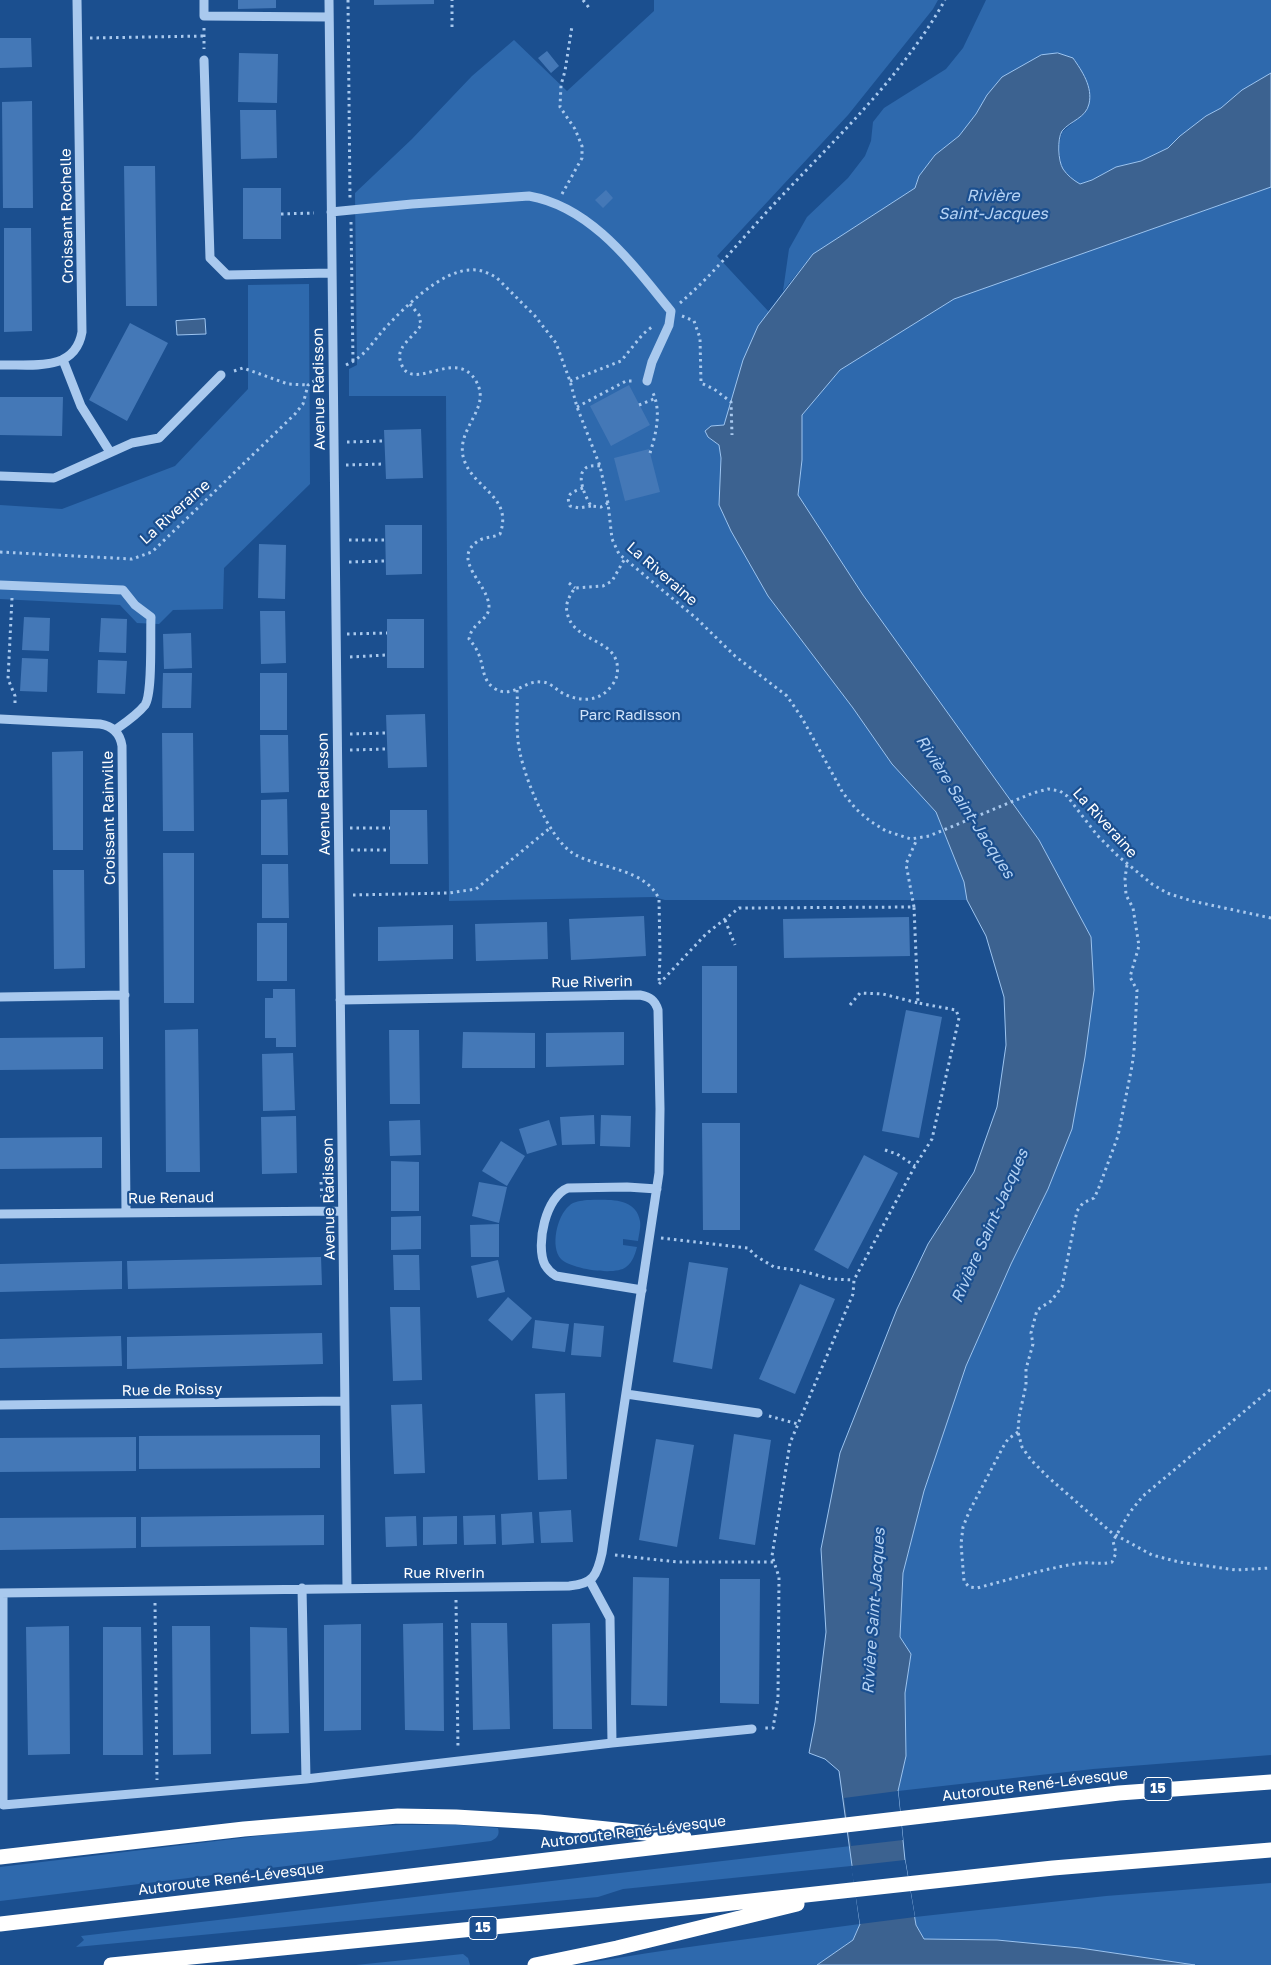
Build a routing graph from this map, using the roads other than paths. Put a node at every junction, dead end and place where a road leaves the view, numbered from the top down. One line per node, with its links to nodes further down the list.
1 (77, 0): 8 (street, Croissant Rochelle)
2 (204, 0): 4 (street)
3 (329, 0): 4 (street, Avenue Radisson)
4 (329, 17): 6 (street, Avenue Radisson)
5 (204, 60): 7 (street)
6 (331, 212): 7 (street, Avenue Radisson); 11 (street)
7 (332, 273): 19 (street, Avenue Radisson)
8 (63, 360): 9 (street); 12 (street)
9 (0, 365)
10 (221, 375): 12 (street)
11 (647, 381)
12 (110, 452): 13 (street)
13 (0, 476)
14 (0, 585): 16 (street)
15 (0, 719): 16 (street, Croissant Rainville)
16 (115, 730): 17 (street, Croissant Rainville)
17 (125, 995): 18 (street); 22 (street, Croissant Rainville)
18 (0, 997)
19 (340, 1000): 20 (street, Rue Riverin); 21 (street, Avenue Radisson)
20 (657, 1189): 24 (street, Rue Riverin); 24 (street)
21 (342, 1210): 22 (street, Rue Renaud); 26 (street, Avenue Radisson)
22 (126, 1213): 23 (street, Rue Renaud)
23 (0, 1214)
24 (642, 1290): 25 (street, Rue Riverin)
25 (626, 1394): 28 (street); 29 (street, Rue Riverin)
26 (344, 1401): 27 (street, Rue de Roissy); 30 (street, Avenue Radisson)
27 (0, 1405)
28 (758, 1414)
29 (590, 1582): 30 (street, Rue Riverin); 34 (street)
30 (347, 1587): 31 (street, Rue Riverin)
31 (302, 1588): 32 (street, Rue Riverin); 35 (street)
32 (2, 1592): 35 (street)
33 (752, 1729): 34 (street)
34 (612, 1743): 35 (street)
35 (306, 1778)
36 (1271, 1782): 37 (highway, Autoroute René-Lévesque / 15)
37 (713, 1840): 39 (highway); 41 (highway, Autoroute René-Lévesque / 15)
38 (1271, 1850): 40 (highway, 15)
39 (0, 1857)
40 (855, 1890): 42 (highway, 15); 43 (highway)
41 (0, 1924)
42 (111, 1965)
43 (534, 1965)

